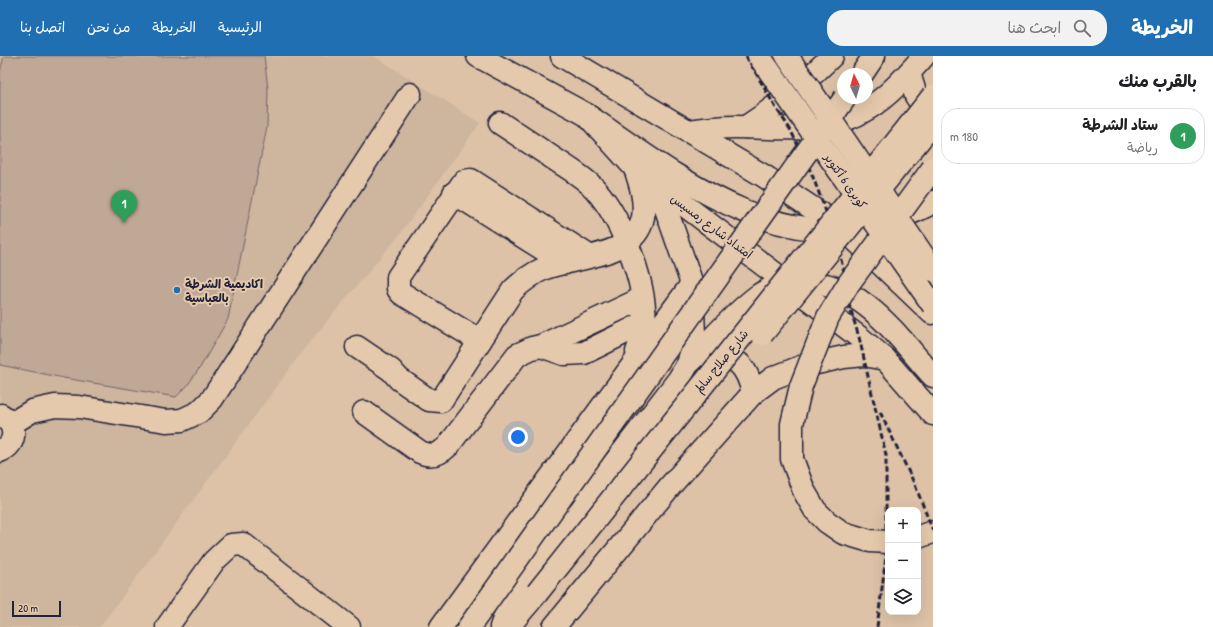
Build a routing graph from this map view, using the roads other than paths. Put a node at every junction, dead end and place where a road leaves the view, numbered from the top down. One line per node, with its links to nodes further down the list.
1 (478, 56): 13 (main road, امتداد شارع رمسيس)
2 (759, 56): 31 (main road, كوبرى 6 أكتوبر, bridge)
3 (787, 56): 27 (main road, كوبرى 6 أكتوبر, bridge)
4 (832, 56): 16 (main road)
5 (874, 56): 8 (main road)
6 (924, 56): 9 (main road)
7 (564, 57): 17 (main road)
8 (866, 68)
9 (909, 73): 15 (main road); 16 (main road)
10 (410, 94): 44 (main road)
11 (933, 96): 49 (main road, شارع صلاح سالم, bridge)
12 (841, 104): 53 (main road, bridge)
13 (587, 115): 18 (main road, امتداد شارع رمسيس); 23 (main road)
14 (500, 122): 24 (main road)
15 (933, 122): 49 (main road, شارع صلاح سالم, bridge)
16 (746, 127): 17 (main road)
17 (687, 131): 23 (main road)
18 (635, 168): 20 (main road, امتداد شارع رمسيس); 24 (main road)
19 (933, 168): 48 (main road, bridge)
20 (658, 186): 28 (main road, امتداد شارع رمسيس); 29 (main road)
21 (933, 202): 23 (main road)
22 (502, 212): 25 (main road); 26 (main road); 34 (main road)
23 (845, 230): 32 (main road)
24 (627, 244): 25 (main road); 30 (main road)
25 (589, 256): 26 (main road)
26 (565, 262): 34 (main road)
27 (933, 270)
28 (788, 283): 37 (main road, امتداد شارع رمسيس); 39 (main road); 40 (main road)
29 (692, 284): 38 (main road); 39 (main road)
30 (641, 299): 33 (main road); 35 (main road)
31 (933, 305)
32 (933, 314)
33 (644, 323): 35 (main road); 38 (main road)
34 (480, 341): 36 (main road)
35 (541, 346): 42 (main road)
36 (357, 347)
37 (884, 359): 41 (main road); 43 (main road, امتداد شارع رمسيس)
38 (634, 362): 52 (main road)
39 (689, 362): 41 (main road); 54 (main road)
40 (933, 376)
41 (753, 393): 57 (main road)
42 (364, 412)
43 (933, 414)
44 (6, 419): 45 (main road)
45 (0, 452)
46 (933, 532): 47 (main road)
47 (921, 536)
48 (885, 542)
49 (542, 596): 55 (main road, شارع صلاح سالم); 56 (main road, شارع صلاح سالم)
50 (167, 627): 51 (main road)
51 (349, 627)
52 (441, 627)
53 (469, 627)
54 (500, 627)
55 (508, 627)
56 (528, 627)
57 (554, 627)

